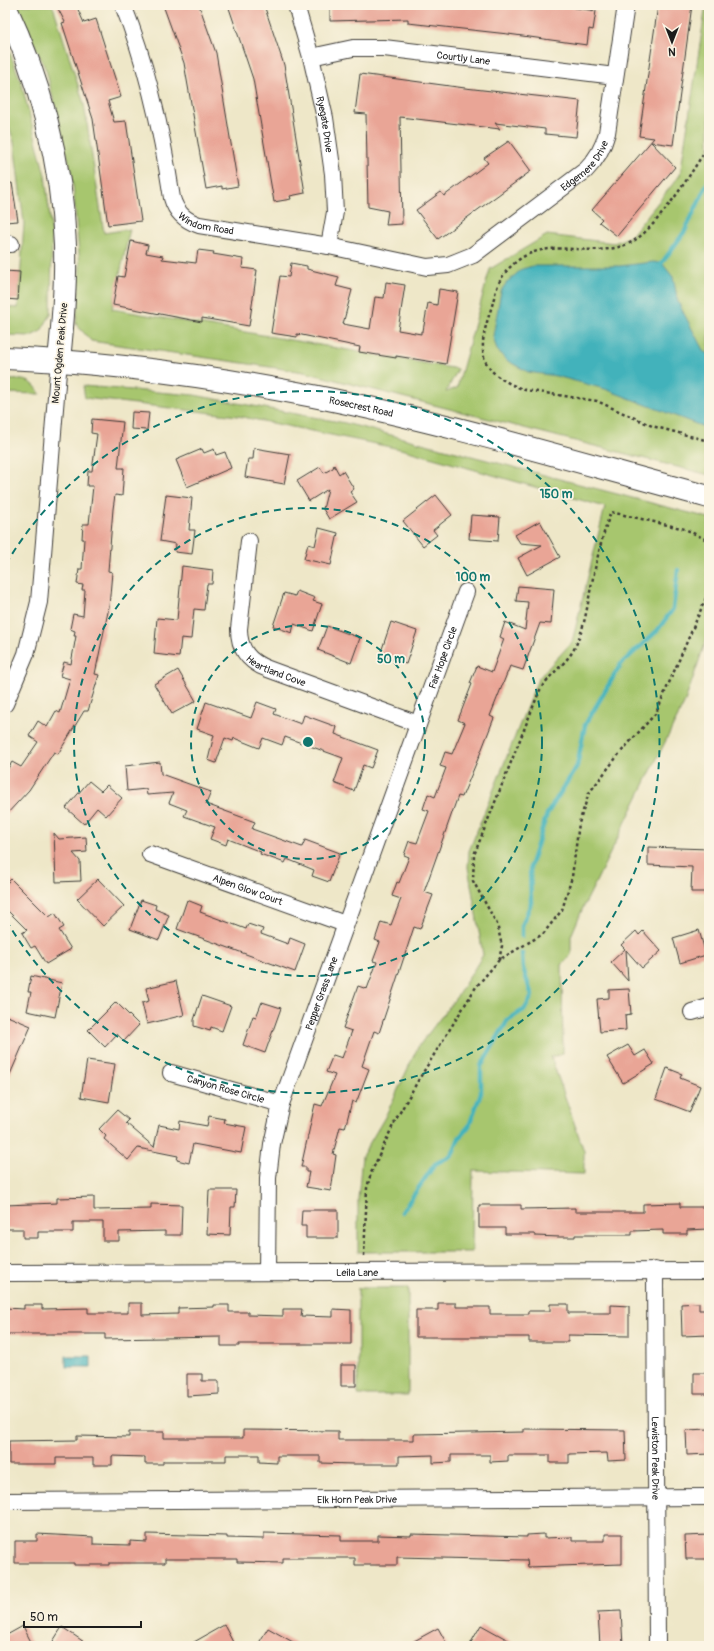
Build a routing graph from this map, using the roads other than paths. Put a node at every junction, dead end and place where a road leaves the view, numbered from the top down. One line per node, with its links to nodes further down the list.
1 (123, 5): 7 (street, Windom Road)
2 (296, 5): 5 (street, Ryegate Drive)
3 (626, 5): 6 (street, Edgemere Drive)
4 (5, 6): 10 (main road, Mount Ogden Peak Drive)
5 (311, 57): 6 (street, Courtly Lane); 7 (street, Ryegate Drive)
6 (615, 76): 8 (street, Edgemere Drive)
7 (329, 246): 8 (street, Windom Road)
8 (448, 265)
9 (5, 358): 10 (main road, Rosecrest Road)
10 (59, 360): 11 (main road, Rosecrest Road); 14 (street, Mount Ogden Peak Drive)
11 (709, 497)
12 (248, 541): 15 (street, Heartland Cove)
13 (466, 592): 15 (street, Fair Hope Circle)
14 (5, 704)
15 (418, 724): 17 (street, Pepper Grass Lane)
16 (150, 854): 17 (street, Alpen Glow Court)
17 (345, 924): 21 (street, Pepper Grass Lane)
18 (709, 1007): 19 (street)
19 (692, 1012)
20 (171, 1073): 21 (street, Canyon Rose Circle)
21 (281, 1104): 24 (street, Pepper Grass Lane)
22 (655, 1270): 23 (street, Leila Lane); 24 (street, Leila Lane); 26 (street, Lewiston Peak Drive)
23 (709, 1271)
24 (267, 1272): 25 (street, Leila Lane)
25 (5, 1273)
26 (657, 1497): 27 (street, Elk Horn Peak Drive); 28 (street, Elk Horn Peak Drive); 29 (street, Lewiston Peak Drive)
27 (709, 1497)
28 (5, 1501)
29 (658, 1646)

